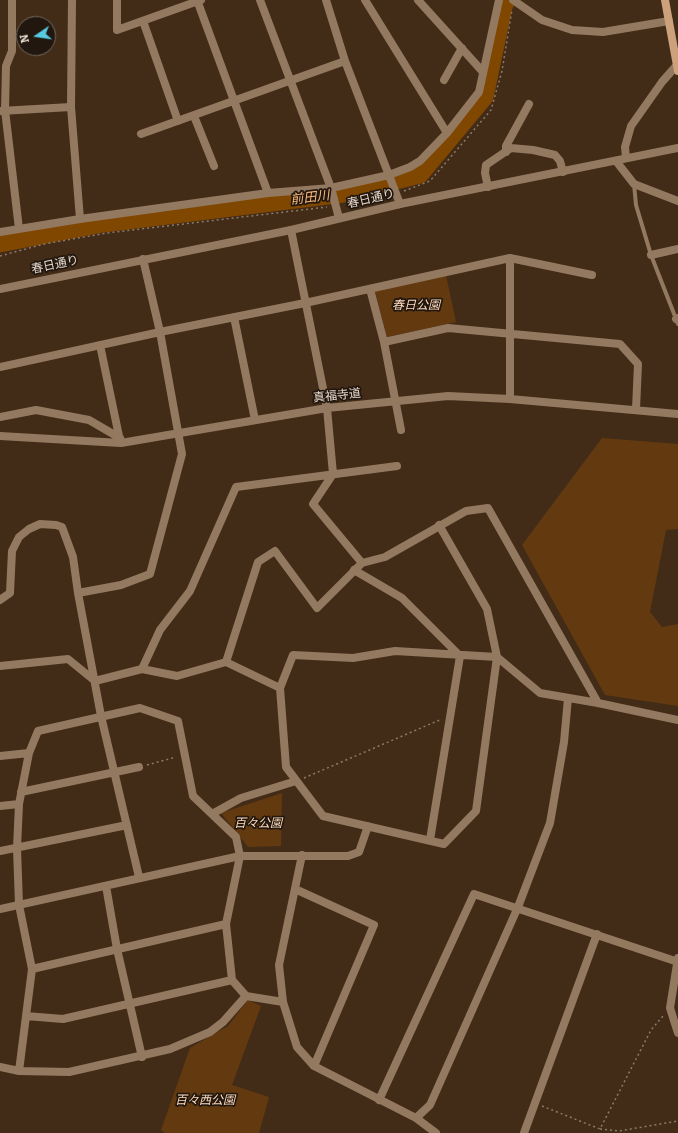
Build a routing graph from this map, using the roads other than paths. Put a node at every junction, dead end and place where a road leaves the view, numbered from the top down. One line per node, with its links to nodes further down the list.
1 (12, 0): 23 (street)
2 (72, 0): 22 (street)
3 (117, 0): 12 (street)
4 (199, 0): 12 (street); 20 (street)
5 (260, 0): 19 (street)
6 (365, 0): 26 (street)
7 (418, 0): 14 (street)
8 (498, 0): 17 (street)
9 (665, 0): 13 (main road)
10 (518, 1): 13 (street)
11 (329, 2): 15 (street)
12 (143, 21): 25 (street)
13 (669, 21): 16 (main road)
14 (462, 48): 17 (street); 18 (street)
15 (345, 61): 19 (street); 34 (street)
16 (677, 68): 30 (street)
17 (483, 72): 26 (street)
18 (444, 80)
19 (290, 81): 20 (street); 37 (street)
20 (234, 102): 24 (street); 38 (street)
21 (529, 104): 29 (street)
22 (71, 107): 23 (street); 42 (street)
23 (2, 111): 43 (street)
24 (194, 116): 25 (street); 32 (street)
25 (178, 121): 27 (street)
26 (448, 132): 34 (street)
27 (140, 134)
28 (678, 148): 30 (street, 春日通り)
29 (506, 152): 33 (street); 36 (street)
30 (626, 158): 31 (street, 春日通り)
31 (616, 161): 33 (street, 春日通り); 35 (street)
32 (214, 166)
33 (563, 172): 36 (street, 春日通り)
34 (388, 175): 37 (street); 40 (street)
35 (634, 184): 39 (street); 47 (lane)
36 (488, 187): 40 (street, 春日通り)
37 (331, 188): 38 (street); 41 (street)
38 (268, 194): 42 (street)
39 (678, 201)
40 (400, 204): 41 (street, 春日通り)
41 (339, 218): 44 (street, 春日通り)
42 (80, 219): 43 (street)
43 (19, 229): 45 (street)
44 (291, 230): 49 (street, 春日通り); 53 (street)
45 (0, 232)
46 (678, 249): 47 (street)
47 (651, 255): 55 (lane)
48 (510, 258): 50 (street); 52 (street); 57 (street)
49 (143, 259): 51 (street, 春日通り); 56 (street)
50 (592, 275)
51 (0, 288)
52 (370, 289): 53 (street); 58 (street)
53 (305, 303): 54 (street); 63 (street)
54 (234, 317): 56 (street); 67 (street)
55 (677, 320)
56 (160, 332): 59 (street); 69 (street)
57 (510, 334): 58 (street); 61 (street); 64 (street)
58 (384, 342): 62 (street)
59 (100, 345): 60 (street); 71 (street)
60 (0, 367)
61 (510, 399): 62 (street, 真福寺道); 64 (street, 真福寺道)
62 (397, 402): 63 (street, 真福寺道); 68 (street)
63 (327, 408): 67 (street, 真福寺道); 73 (street)
64 (636, 409): 65 (street, 真福寺道)
65 (678, 414)
66 (0, 417): 71 (street)
67 (255, 420): 69 (street, 真福寺道)
68 (401, 430)
69 (179, 432): 71 (street, 真福寺道); 77 (street)
70 (0, 436): 71 (street, 真福寺道)
71 (120, 440)
72 (397, 466): 73 (street)
73 (333, 474): 75 (street); 83 (street)
74 (439, 525): 75 (street); 80 (street); 87 (street)
75 (362, 563): 76 (street)
76 (354, 570): 79 (street); 81 (street)
77 (78, 593): 78 (street); 84 (street)
78 (0, 600)
79 (460, 656): 80 (street); 85 (street); 101 (street)
80 (497, 657): 86 (street); 101 (street)
81 (226, 662): 83 (street); 85 (street)
82 (0, 666): 84 (street)
83 (142, 669): 84 (street)
84 (95, 681): 88 (street)
85 (280, 688): 94 (street)
86 (568, 698): 87 (street); 110 (street)
87 (598, 703): 89 (street)
88 (101, 716): 90 (street); 93 (street); 98 (street)
89 (678, 720)
90 (29, 752): 91 (street); 95 (street)
91 (0, 756)
92 (139, 767): 93 (street)
93 (114, 773): 95 (street); 99 (street)
94 (296, 781): 98 (street); 100 (street)
95 (21, 792): 96 (street)
96 (19, 804): 97 (street); 102 (street)
97 (0, 806)
98 (212, 814): 105 (street)
99 (126, 825): 102 (street); 106 (street)
100 (368, 826): 101 (street); 104 (street)
101 (430, 840)
102 (17, 848): 103 (street); 109 (street)
103 (0, 851)
104 (302, 855): 105 (street); 108 (street)
105 (240, 856): 106 (street); 112 (street)
106 (139, 878): 107 (street)
107 (106, 886): 109 (street); 114 (street)
108 (295, 889): 119 (street); 124 (street)
109 (20, 905): 111 (street); 116 (street)
110 (518, 907): 113 (street); 127 (street); 128 (street)
111 (0, 909)
112 (226, 924): 114 (street); 117 (street)
113 (597, 934): 115 (street); 130 (street)
114 (117, 949): 116 (street); 120 (street)
115 (678, 960): 122 (street)
116 (32, 969): 121 (street)
117 (232, 980): 118 (street); 120 (street)
118 (246, 996): 119 (street); 123 (street)
119 (283, 1002): 124 (street)
120 (130, 1004): 121 (street); 123 (street)
121 (26, 1016): 126 (street)
122 (678, 1034)
123 (142, 1057): 126 (street)
124 (314, 1066): 127 (street)
125 (0, 1067): 126 (street)
126 (19, 1070)
127 (379, 1100): 128 (street)
128 (416, 1118): 129 (street)
129 (436, 1133)
130 (524, 1133)

